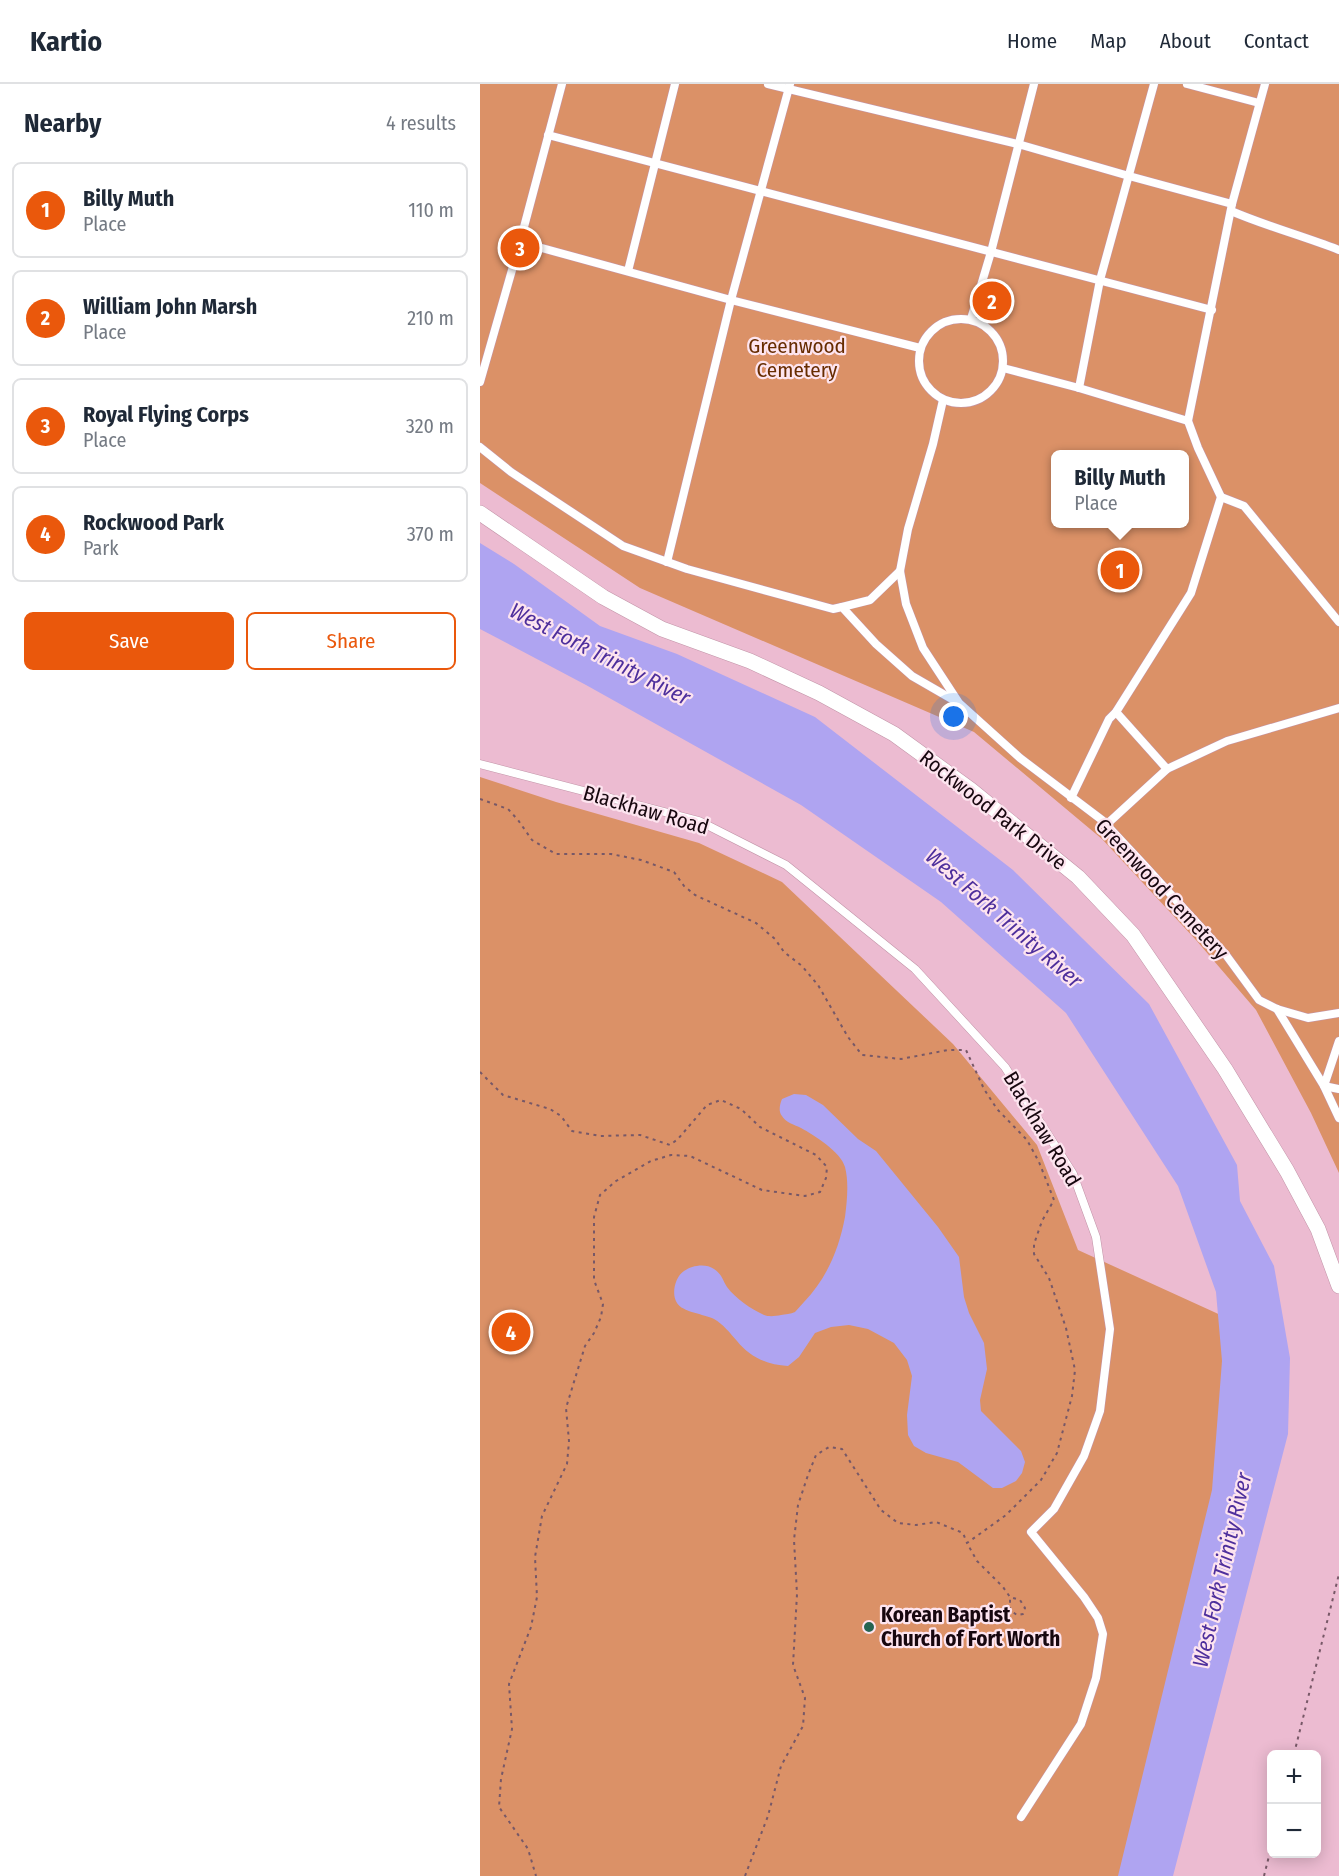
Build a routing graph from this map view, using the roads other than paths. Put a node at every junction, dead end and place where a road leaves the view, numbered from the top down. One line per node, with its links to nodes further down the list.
1 (562, 84): 10 (lane)
2 (675, 84): 12 (lane)
3 (768, 84): 8 (lane)
4 (1034, 84): 11 (lane)
5 (1154, 84): 13 (lane)
6 (1186, 84): 9 (lane)
7 (1265, 84): 9 (lane)
8 (789, 87): 11 (lane); 14 (lane)
9 (1260, 103): 15 (lane)
10 (548, 135): 12 (lane); 16 (lane)
11 (1018, 144): 13 (lane); 18 (lane)
12 (655, 164): 14 (lane); 19 (lane)
13 (1129, 177): 15 (lane); 20 (lane)
14 (761, 192): 18 (lane); 21 (lane)
15 (1232, 208): 17 (lane); 22 (lane)
16 (520, 242): 19 (lane); 26 (lane)
17 (1339, 250)
18 (991, 252): 20 (lane); 23 (lane)
19 (628, 271): 21 (lane)
20 (1100, 280): 22 (lane); 27 (lane)
21 (731, 300): 24 (lane); 33 (lane)
22 (1212, 310): 29 (lane)
23 (970, 319): 24 (lane); 25 (lane)
24 (920, 348): 28 (lane)
25 (1003, 368): 27 (lane); 28 (lane)
26 (480, 382)
27 (1079, 388): 29 (lane)
28 (943, 400): 34 (lane, Greenwood Cemetery)
29 (1188, 421): 31 (lane)
30 (480, 447): 33 (lane)
31 (1221, 497): 36 (lane); 39 (lane)
32 (480, 513): 50 (street, Rockwood Park Drive)
33 (667, 562): 35 (lane)
34 (900, 571): 35 (lane); 37 (lane, Greenwood Cemetery)
35 (842, 607): 37 (lane, Greenwood Cemetery)
36 (1339, 622)
37 (958, 703): 42 (lane, Greenwood Cemetery)
38 (1339, 708): 41 (lane)
39 (1116, 712): 41 (lane); 42 (lane)
40 (480, 764): 51 (lane, Blackhaw Road)
41 (1167, 769): 43 (lane)
42 (1071, 798): 43 (lane, Greenwood Cemetery)
43 (1106, 825): 44 (lane, Greenwood Cemetery)
44 (1277, 1009): 45 (lane, Greenwood Cemetery); 47 (lane, Greenwood Cemetery)
45 (1339, 1013)
46 (1339, 1041): 47 (lane)
47 (1324, 1086): 48 (lane); 49 (lane, Greenwood Cemetery)
48 (1339, 1089)
49 (1339, 1119)
50 (1339, 1286)
51 (1021, 1817)

